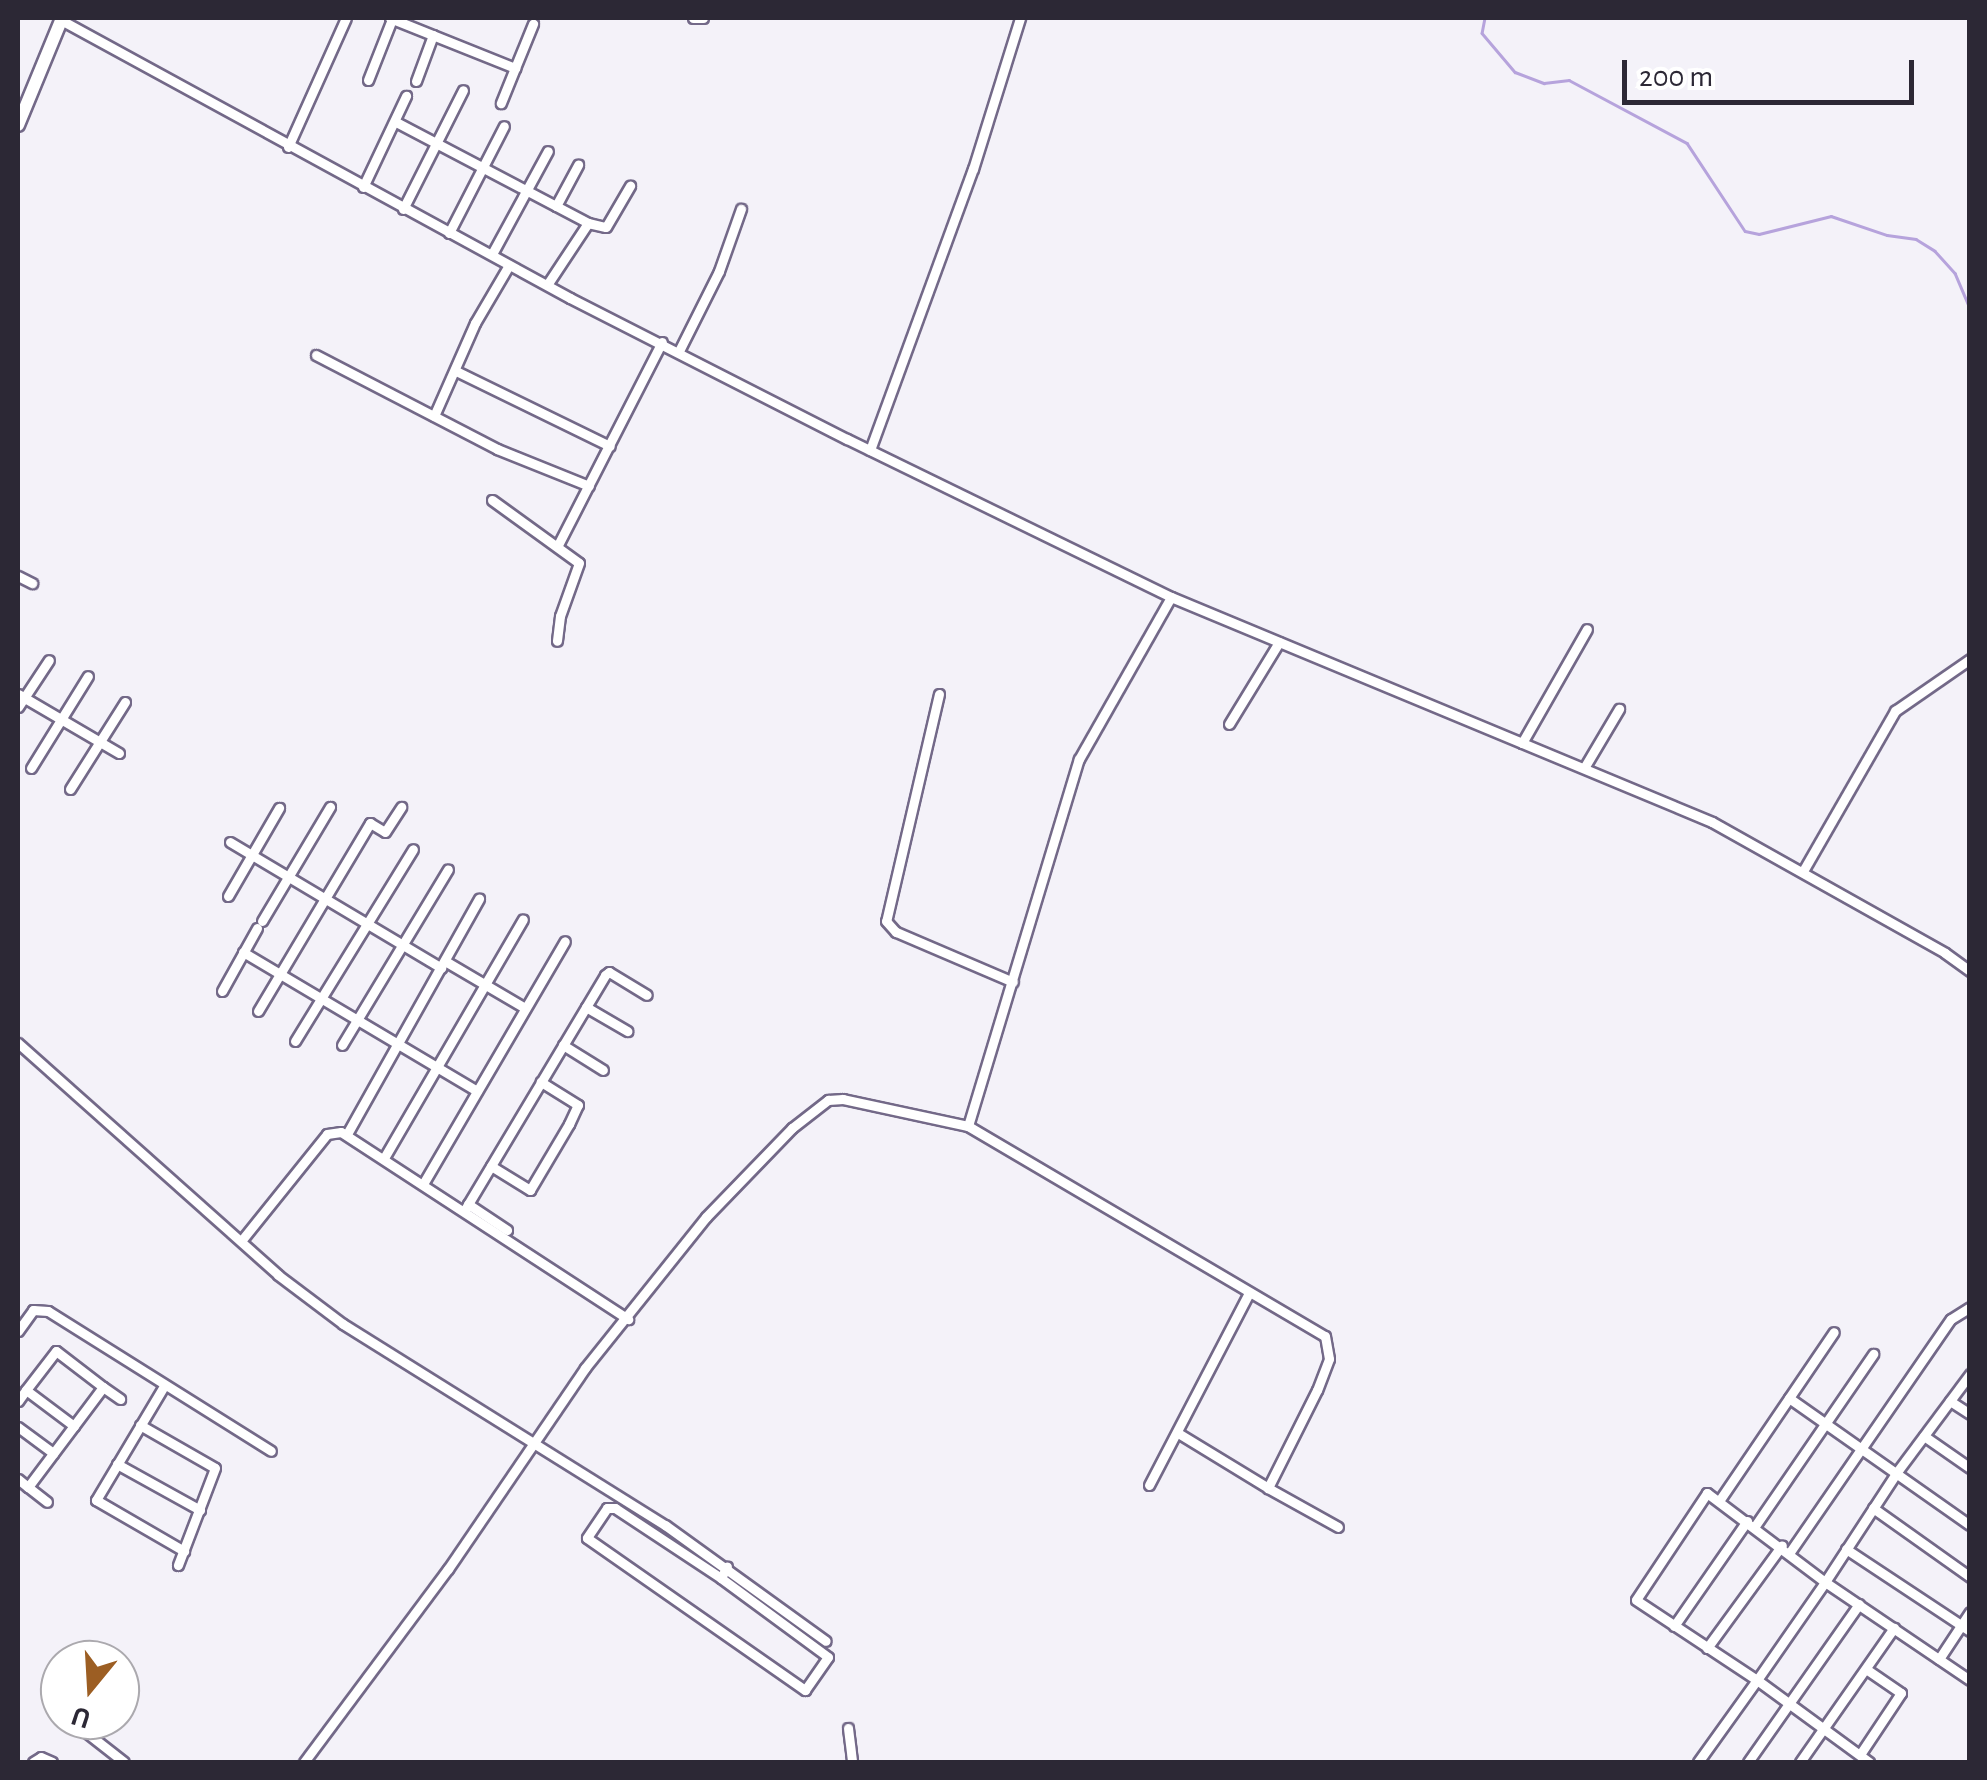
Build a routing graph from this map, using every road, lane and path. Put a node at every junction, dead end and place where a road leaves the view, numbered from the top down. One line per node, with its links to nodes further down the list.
1 (346, 18): 19 (street)
2 (391, 18): 8 (street); 10 (street)
3 (693, 18): 4 (street)
4 (703, 18)
5 (1020, 18): 40 (street)
6 (61, 19): 16 (main road); 19 (street)
7 (533, 24): 9 (street)
8 (432, 35): 9 (street); 11 (street)
9 (515, 68): 14 (street)
10 (368, 80)
11 (416, 81)
12 (463, 90): 18 (street)
13 (406, 96): 15 (street)
14 (501, 103)
15 (396, 122): 18 (street); 24 (street)
16 (18, 124)
17 (504, 126): 22 (street)
18 (437, 144): 22 (street); 27 (street)
19 (288, 147): 24 (street)
20 (548, 152): 25 (street)
21 (578, 165): 26 (street)
22 (482, 167): 25 (street); 30 (street)
23 (630, 186): 29 (street)
24 (363, 187): 27 (street)
25 (527, 190): 26 (street); 31 (street)
26 (556, 206): 29 (street)
27 (403, 209): 30 (street)
28 (742, 210): 35 (street)
29 (588, 224): 33 (street)
30 (449, 233): 31 (street)
31 (492, 254): 32 (street)
32 (510, 265): 33 (street); 37 (street)
33 (547, 286): 34 (street)
34 (662, 342): 35 (street); 39 (street)
35 (679, 351): 40 (street)
36 (316, 355): 38 (street)
37 (456, 371): 38 (street); 39 (street)
38 (434, 416): 41 (street)
39 (610, 446): 41 (street)
40 (870, 450): 46 (street)
41 (589, 486): 43 (street)
42 (492, 500): 43 (street)
43 (558, 545): 48 (street)
44 (18, 576): 45 (street)
45 (32, 583)
46 (1171, 597): 49 (street); 85 (street)
47 (1586, 629): 60 (street)
48 (557, 641)
49 (1278, 642): 58 (street); 60 (street)
50 (1970, 658): 72 (street)
51 (49, 660): 54 (street)
52 (88, 676): 57 (street)
53 (939, 694): 85 (street)
54 (20, 699): 57 (street)
55 (125, 702): 59 (street)
56 (1619, 708): 63 (street)
57 (60, 719): 59 (street); 62 (street)
58 (1229, 724)
59 (99, 741): 61 (street); 64 (street)
60 (1522, 744): 63 (street)
61 (119, 753)
62 (31, 768)
63 (1584, 768): 72 (street)
64 (70, 790)
65 (330, 807): 73 (street)
66 (279, 808): 70 (street)
67 (401, 808): 76 (street)
68 (230, 842): 70 (street)
69 (413, 849): 78 (street)
70 (252, 855): 73 (street); 74 (street)
71 (448, 868): 80 (street)
72 (1803, 871): 83 (street)
73 (288, 877): 76 (street); 81 (street)
74 (228, 896)
75 (479, 899): 82 (street)
76 (327, 900): 78 (street); 84 (street)
77 (523, 919): 86 (street)
78 (368, 924): 80 (street); 89 (street)
79 (565, 941): 91 (street)
80 (402, 945): 82 (street); 93 (street)
81 (243, 952): 84 (street); 87 (street)
82 (443, 965): 86 (street); 97 (street)
83 (1970, 972)
84 (280, 974): 89 (street); 92 (street)
85 (1013, 982): 104 (street)
86 (485, 984): 91 (street); 100 (street)
87 (222, 991)
88 (647, 995): 90 (street)
89 (321, 998): 93 (street); 95 (street)
90 (586, 1007): 94 (street); 99 (street)
91 (526, 1008): 103 (street)
92 (258, 1011)
93 (355, 1019): 97 (street); 98 (street)
94 (627, 1030)
95 (295, 1040)
96 (18, 1043): 111 (street)
97 (398, 1044): 100 (street); 105 (street)
98 (342, 1045)
99 (563, 1046): 101 (street); 102 (street)
100 (437, 1067): 103 (street); 106 (street)
101 (603, 1070)
102 (541, 1082): 107 (street); 107 (street)
103 (476, 1091): 108 (street)
104 (968, 1126): 112 (street); 114 (street)
105 (347, 1134): 106 (street); 111 (street)
106 (384, 1158): 108 (street)
107 (491, 1166): 109 (street)
108 (424, 1184): 109 (street)
109 (466, 1207): 110 (street); 114 (street)
110 (507, 1230)
111 (240, 1241): 135 (street)
112 (1248, 1293): 133 (street); 145 (street)
113 (1970, 1307): 136 (street)
114 (628, 1319): 135 (street)
115 (18, 1331): 122 (street)
116 (1834, 1332): 124 (street)
117 (65, 1339): 118 (street)
118 (56, 1350): 121 (street); 123 (street)
119 (1873, 1354): 129 (street)
120 (1970, 1374): 127 (street)
121 (103, 1386): 125 (street); 132 (street)
122 (164, 1386): 130 (street); 137 (street)
123 (26, 1390): 126 (street); 132 (street)
124 (1789, 1398): 129 (street); 146 (street)
125 (120, 1399)
126 (18, 1401)
127 (1950, 1401): 128 (street); 134 (street)
128 (1970, 1414)
129 (1826, 1422): 136 (street); 150 (street)
130 (140, 1425): 139 (street); 149 (street)
131 (18, 1426): 138 (street)
132 (74, 1426): 138 (street)
133 (1178, 1433): 143 (street); 145 (street)
134 (1924, 1436): 140 (street); 141 (street)
135 (535, 1442): 157 (street); 180 (street)
136 (1861, 1448): 141 (street); 153 (street)
137 (271, 1451)
138 (53, 1453): 144 (street)
139 (117, 1464): 149 (street); 155 (street)
140 (1970, 1468)
141 (1897, 1472): 148 (street); 151 (street)
142 (18, 1479): 144 (street)
143 (1149, 1485)
144 (28, 1487): 147 (street)
145 (1268, 1488): 152 (street)
146 (1718, 1501): 150 (street); 163 (street)
147 (48, 1502)
148 (1872, 1508): 154 (street); 158 (street)
149 (200, 1510): 155 (street)
150 (1751, 1524): 153 (street); 163 (street)
151 (1970, 1525)
152 (1338, 1527)
153 (1786, 1548): 160 (street); 167 (street)
154 (1846, 1548): 160 (street); 165 (street)
155 (184, 1551): 156 (street)
156 (178, 1565)
157 (727, 1566): 159 (street); 166 (street)
158 (1970, 1577)
159 (720, 1578): 159 (street)
160 (1825, 1582): 161 (street); 170 (street)
161 (1858, 1604): 164 (street); 172 (street)
162 (1970, 1612): 165 (street)
163 (1674, 1626): 167 (street)
164 (1894, 1628): 168 (street); 169 (street)
165 (1965, 1628): 168 (street)
166 (826, 1641)
167 (1707, 1648): 170 (street)
168 (1939, 1659): 171 (street)
169 (1866, 1668): 174 (street); 176 (street)
170 (1756, 1680): 172 (street); 182 (street)
171 (1970, 1680)
172 (1789, 1704): 174 (street); 183 (street)
173 (848, 1728): 181 (street)
174 (1824, 1729): 176 (street); 184 (street)
175 (96, 1740): 179 (street)
176 (1861, 1754): 185 (street)
177 (32, 1762): 178 (street)
178 (52, 1762)
179 (124, 1762)
180 (304, 1762)
181 (852, 1762)
182 (1698, 1762)
183 (1748, 1762)
184 (1800, 1762)
185 (1869, 1762)

